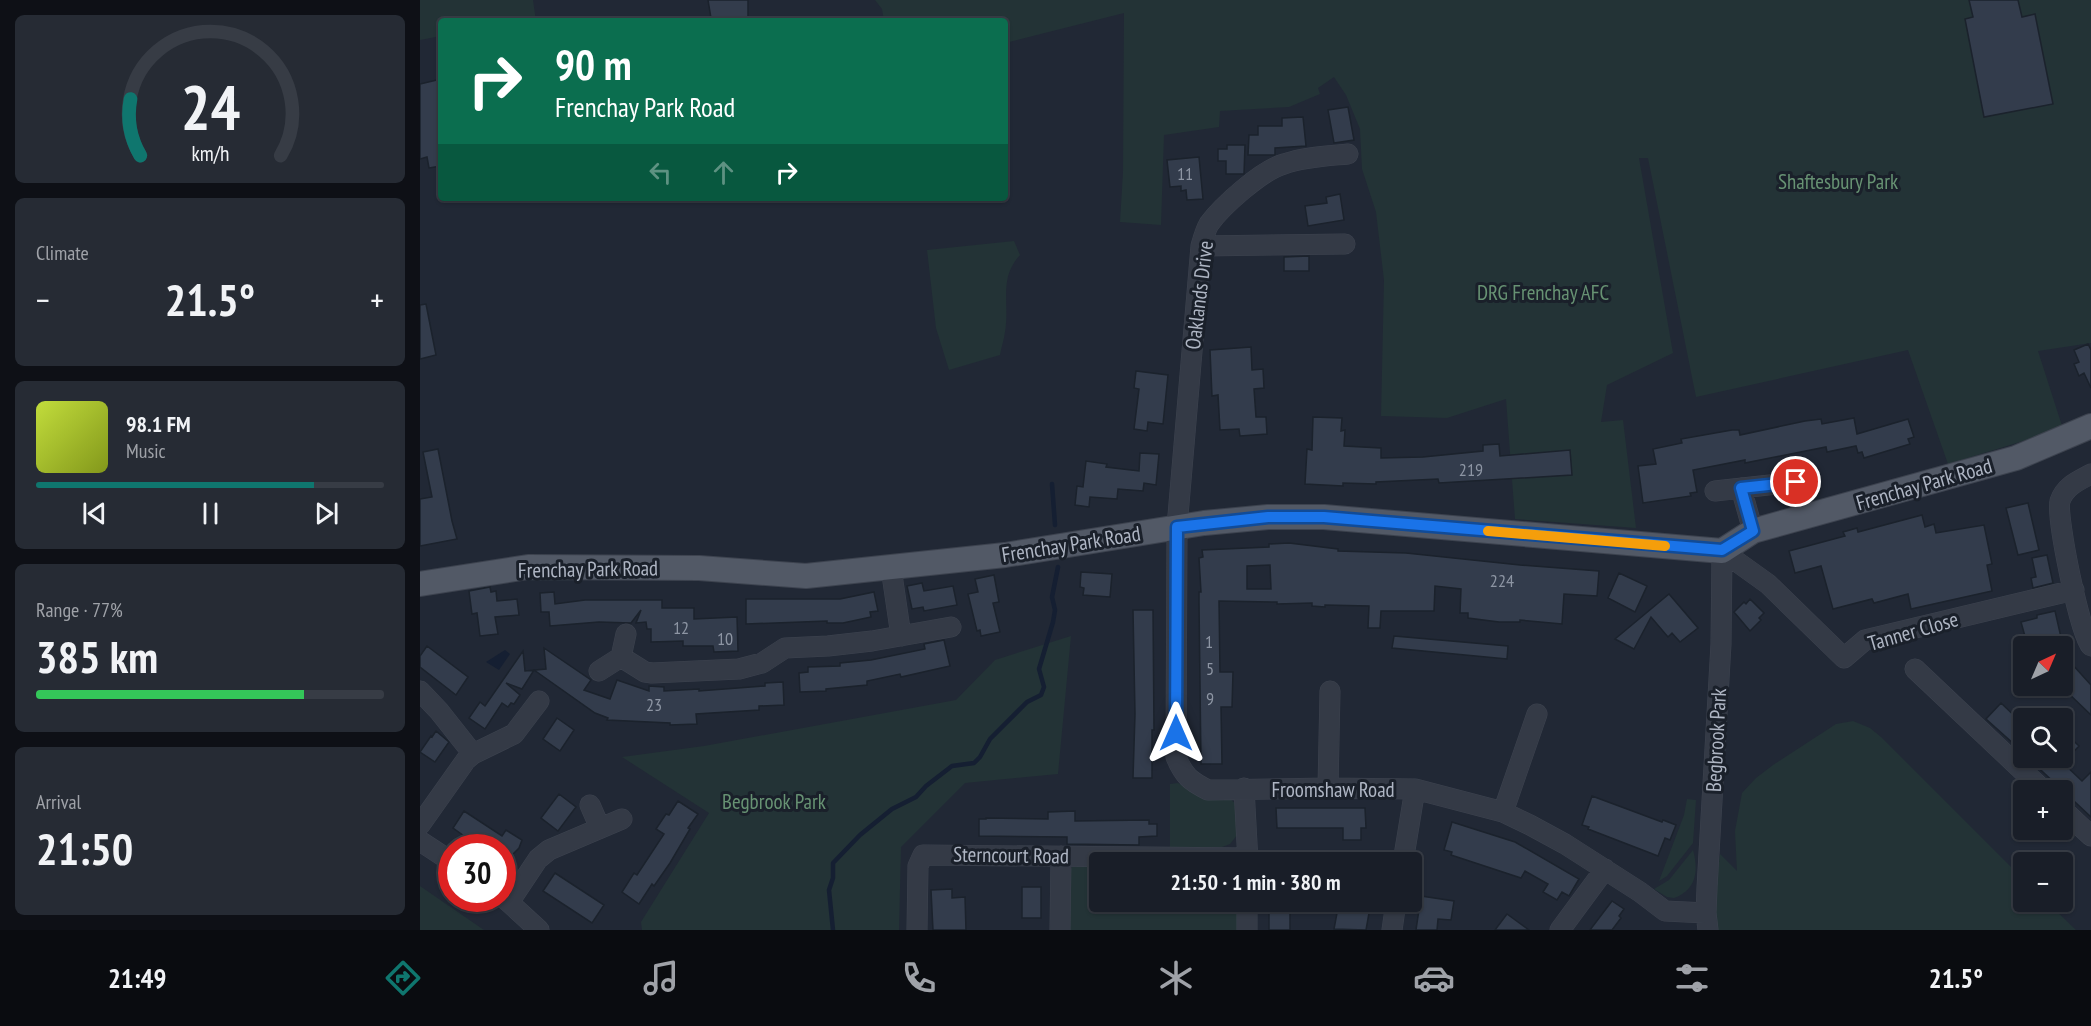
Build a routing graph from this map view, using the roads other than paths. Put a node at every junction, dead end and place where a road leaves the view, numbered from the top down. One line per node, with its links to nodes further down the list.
1 (1348, 154): 3 (street, Oaklands Drive)
2 (1345, 244): 3 (street)
3 (1201, 246): 9 (street, Oaklands Drive)
4 (2091, 426): 10 (main road, Frenchay Park Road)
5 (2091, 474): 14 (street)
6 (1796, 482): 7 (street)
7 (1741, 488): 8 (street); 10 (street)
8 (1715, 491)
9 (1177, 527): 11 (main road, Frenchay Park Road); 12 (main road, Frenchay Park Road); 28 (street, Froomshaw Road)
10 (1753, 531): 11 (main road, Frenchay Park Road)
11 (1722, 550): 14 (street, Tanner Close); 49 (street, Begbrook Park)
12 (891, 568): 13 (main road, Frenchay Park Road); 17 (street)
13 (420, 584)
14 (2074, 590): 18 (street)
15 (951, 627): 17 (street)
16 (626, 634): 19 (street)
17 (901, 636): 19 (street)
18 (2091, 646)
19 (621, 657): 21 (street)
20 (1915, 669): 27 (street)
21 (599, 671)
22 (420, 691): 26 (street)
23 (1330, 691): 29 (street)
24 (538, 701): 26 (street)
25 (1537, 714): 32 (street)
26 (473, 754): 35 (street)
27 (2032, 780)
28 (1244, 788): 29 (street, Froomshaw Road); 39 (street)
29 (1328, 788): 30 (street, Froomshaw Road)
30 (1415, 789): 32 (street, Froomshaw Road); 40 (street)
31 (590, 805): 36 (street)
32 (1503, 812): 44 (street, Froomshaw Road)
33 (622, 819): 36 (street)
34 (2073, 819): 37 (street)
35 (420, 825)
36 (600, 828): 45 (street)
37 (2091, 836)
38 (420, 841): 41 (street)
39 (1248, 852)
40 (1405, 852)
41 (438, 853)
42 (1061, 856): 43 (street, Sterncourt Road); 51 (street, Sterncourt Road); 52 (street)
43 (1089, 857)
44 (1605, 869): 49 (street, Froomshaw Road); 55 (street)
45 (516, 886)
46 (516, 908): 50 (street)
47 (1247, 912): 53 (street)
48 (1395, 912): 54 (street)
49 (1707, 921)
50 (539, 930)
51 (917, 930)
52 (1060, 930)
53 (1247, 930)
54 (1392, 930)
55 (1560, 930)

